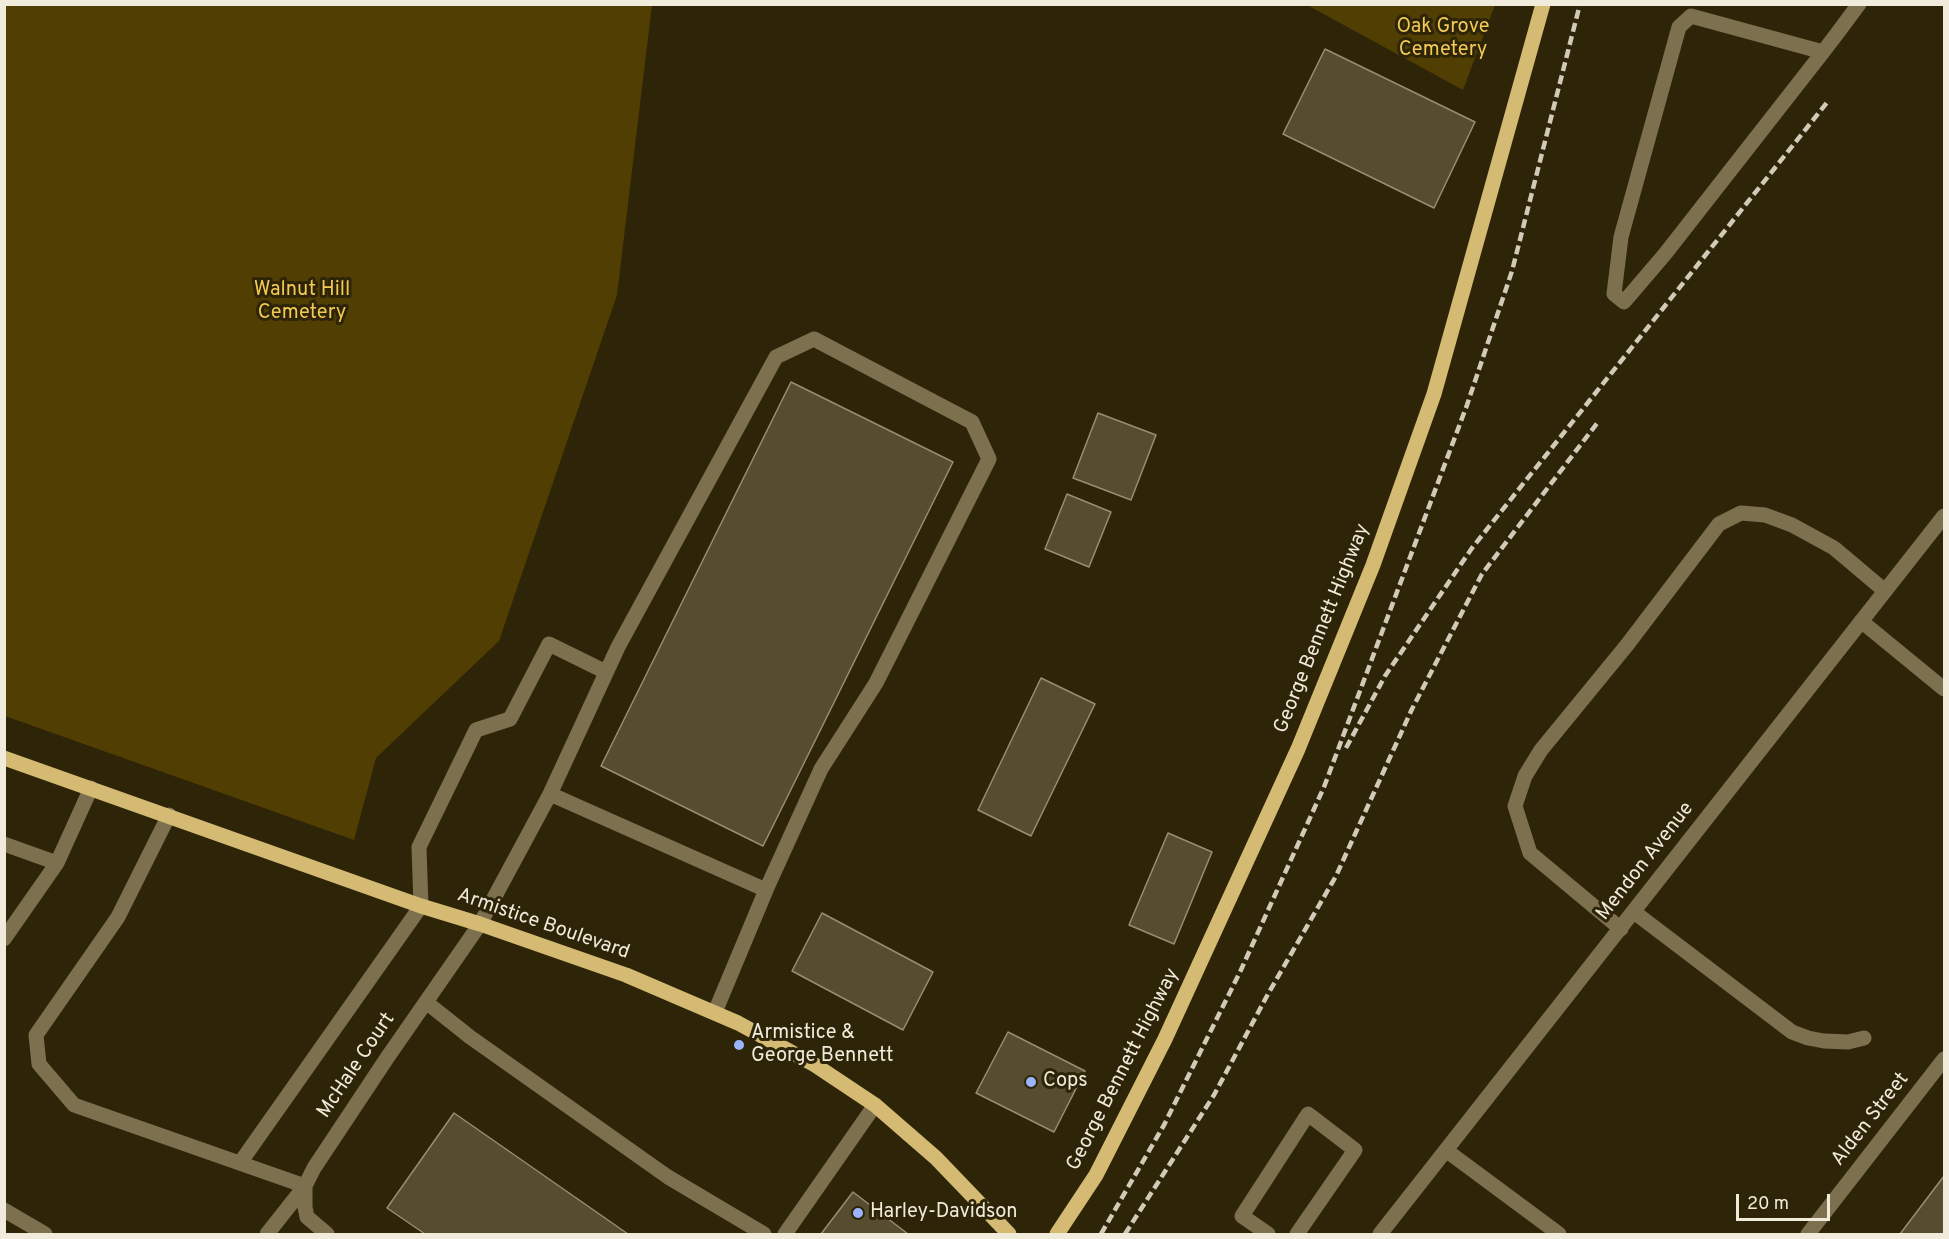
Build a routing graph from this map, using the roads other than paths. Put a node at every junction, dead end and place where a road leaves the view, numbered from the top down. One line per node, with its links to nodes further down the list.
1 (1543, 4): 37 (main road, George Bennett Highway)
2 (1859, 4): 3 (street)
3 (1823, 52): 3 (street)
4 (1944, 516): 5 (street, Mendon Avenue)
5 (1885, 591): 6 (street, Mendon Avenue); 19 (street)
6 (1861, 621): 8 (street); 17 (street, Mendon Avenue)
7 (606, 672): 11 (street, McHale Court); 15 (street, McHale Court); 16 (street)
8 (1944, 689)
9 (4, 758): 10 (main road, Armistice Boulevard)
10 (91, 788): 12 (main road, Armistice Boulevard); 14 (street)
11 (550, 795): 15 (street); 18 (street, McHale Court)
12 (169, 815): 16 (main road, Armistice Boulevard); 27 (street)
13 (4, 844): 14 (street)
14 (57, 863): 20 (street)
15 (766, 890): 22 (street)
16 (421, 906): 18 (main road, Armistice Boulevard); 27 (street)
17 (1634, 912): 19 (street, Mendon Avenue); 23 (street)
18 (480, 924): 21 (street, McHale Court); 22 (main road, Armistice Boulevard)
19 (1621, 929): 26 (street, Mendon Avenue)
20 (4, 939)
21 (426, 1002): 28 (street, McHale Court); 34 (street)
22 (715, 1012): 25 (main road, Armistice Boulevard)
23 (1864, 1038)
24 (1944, 1059): 41 (street, Alden Street)
25 (874, 1105): 35 (street); 36 (main road, Armistice Boulevard)
26 (1447, 1151): 39 (street, Mendon Avenue); 40 (street)
27 (240, 1163): 28 (street)
28 (305, 1186): 32 (street, McHale Court); 33 (street)
29 (4, 1210): 31 (street)
30 (1264, 1233): 38 (street)
31 (45, 1234)
32 (267, 1234)
33 (327, 1234)
34 (764, 1234)
35 (785, 1234)
36 (1009, 1234)
37 (1057, 1234)
38 (1297, 1234)
39 (1380, 1234)
40 (1559, 1234)
41 (1808, 1234)

